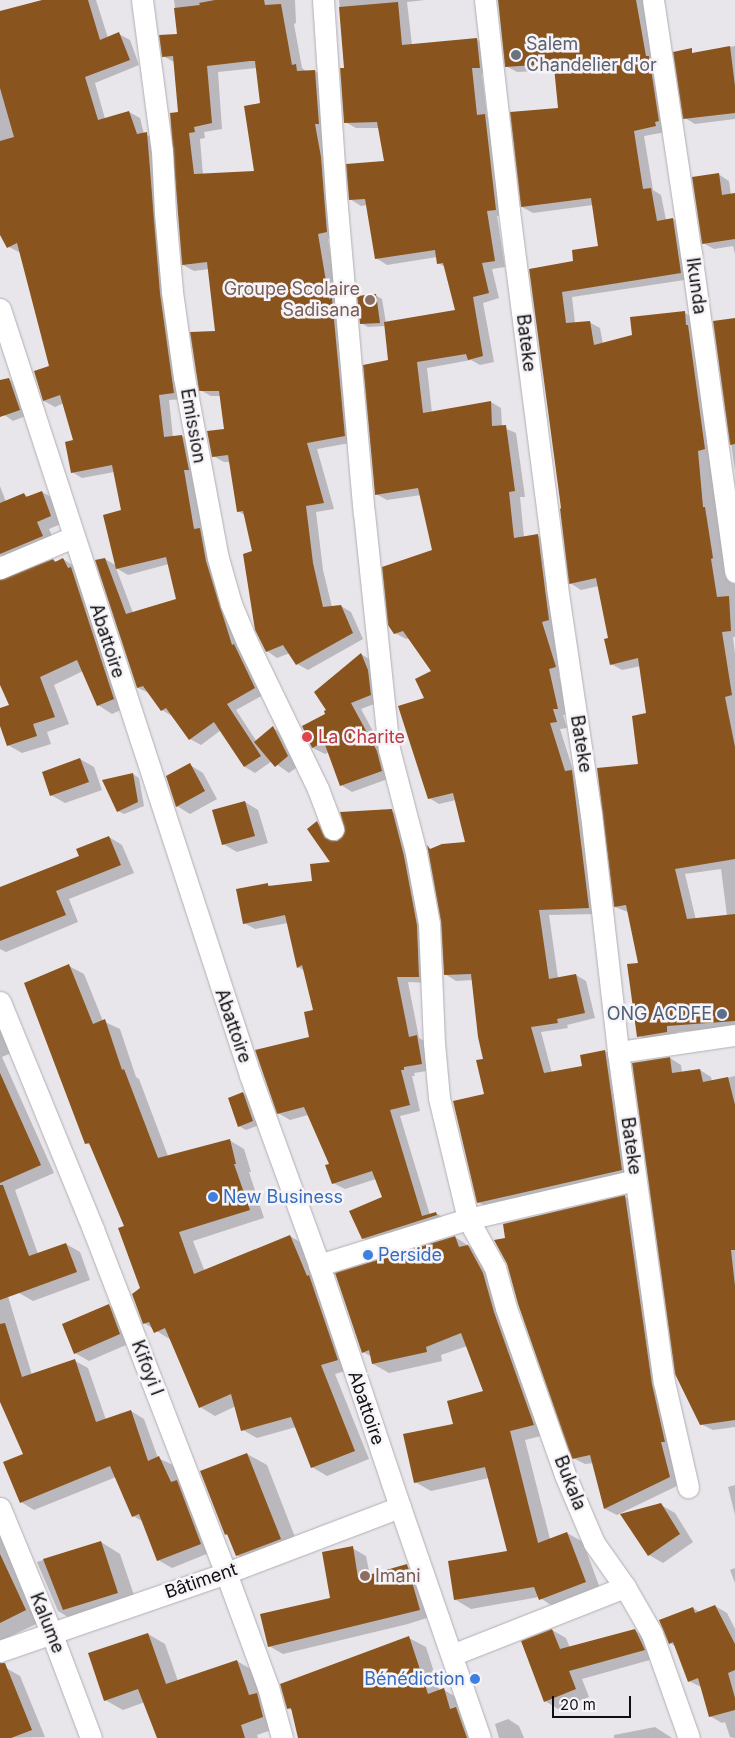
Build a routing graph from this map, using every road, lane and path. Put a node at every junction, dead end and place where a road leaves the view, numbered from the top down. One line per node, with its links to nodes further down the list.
1 (142, 0): 9 (street, Emission)
2 (323, 0): 14 (street)
3 (485, 0): 12 (street, Bateke)
4 (653, 0): 8 (street, Ikunda)
5 (0, 309): 6 (street, Abattoire)
6 (74, 537): 7 (street); 15 (street, Abattoire)
7 (0, 568)
8 (735, 572)
9 (333, 829)
10 (0, 1002): 19 (street, Kifoyi I)
11 (735, 1035): 12 (street)
12 (618, 1052): 13 (street, Bateke)
13 (636, 1180): 14 (street); 16 (street, Bateke)
14 (468, 1219): 15 (street); 20 (street, Bukala)
15 (318, 1265): 17 (street, Abattoire)
16 (688, 1487)
17 (400, 1507): 19 (street, Bâtiment); 23 (street, Abattoire)
18 (0, 1508): 21 (street, Kalume)
19 (226, 1574): 21 (street, Bâtiment); 25 (street, Kifoyi I)
20 (625, 1587): 23 (street); 27 (street, Bukala)
21 (51, 1632): 22 (street, Bâtiment); 24 (street, Kalume)
22 (0, 1651)
23 (452, 1654): 26 (street, Abattoire)
24 (90, 1738)
25 (282, 1738)
26 (480, 1738)
27 (689, 1738)

